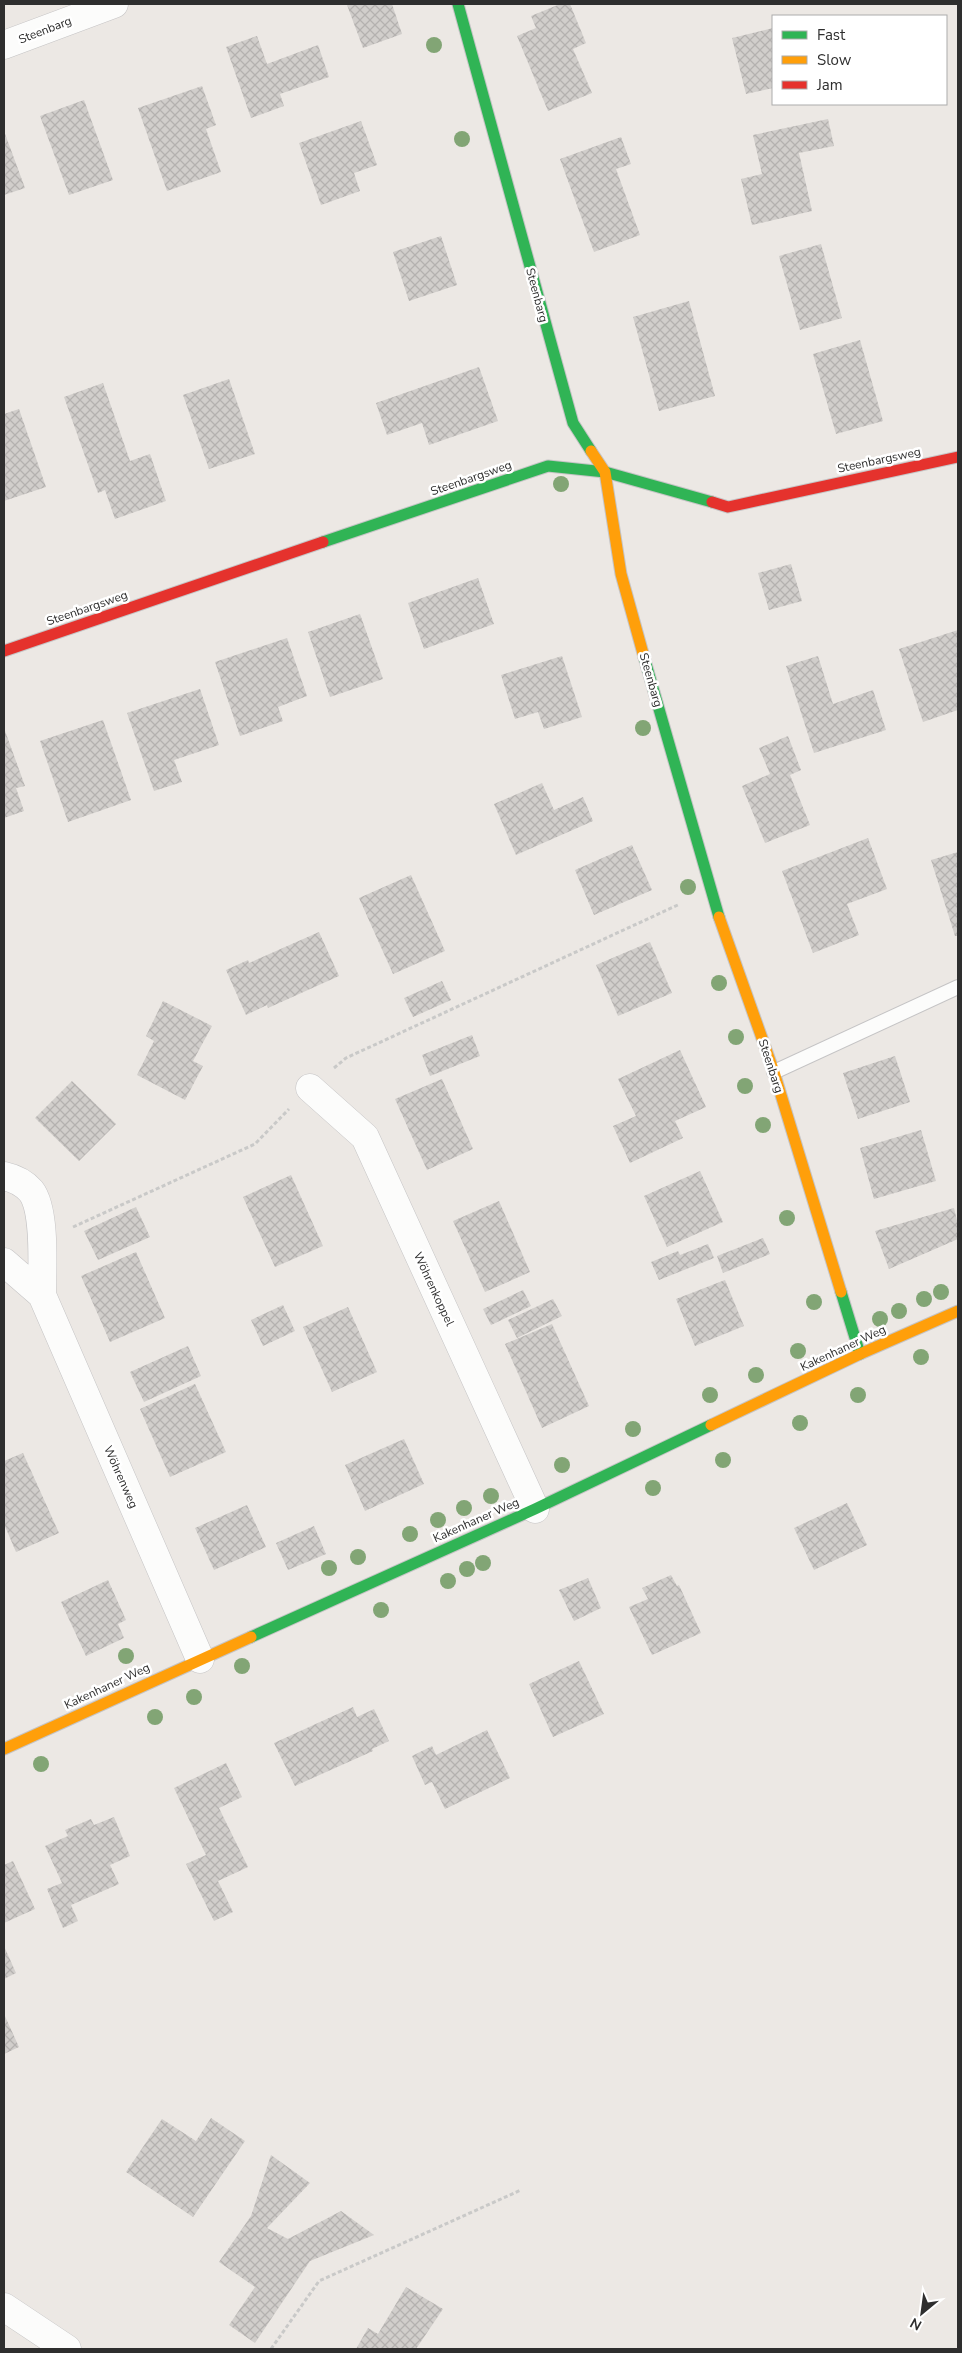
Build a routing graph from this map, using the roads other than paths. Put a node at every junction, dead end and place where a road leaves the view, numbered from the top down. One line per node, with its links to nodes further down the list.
1 (114, 4): 3 (street, Steenbarg)
2 (458, 4): 5 (street, Steenbarg)
3 (4, 45)
4 (958, 457): 5 (street, Steenbargsweg)
5 (605, 472): 6 (street, Steenbargsweg); 8 (street, Steenbarg)
6 (4, 651)
7 (958, 987): 8 (lane)
8 (774, 1072): 14 (street, Steenbarg)
9 (310, 1088): 15 (street, Wöhrenkoppel)
10 (4, 1176): 12 (street, Wöhrenweg)
11 (4, 1262): 12 (street, Wöhrenweg)
12 (42, 1295): 16 (street, Wöhrenweg)
13 (958, 1311): 14 (street, Kakenhaner Weg)
14 (860, 1354): 15 (street, Kakenhaner Weg)
15 (535, 1509): 16 (street, Kakenhaner Weg)
16 (200, 1659): 17 (street, Kakenhaner Weg)
17 (4, 1749)
18 (4, 2307): 19 (street)
19 (67, 2349)

